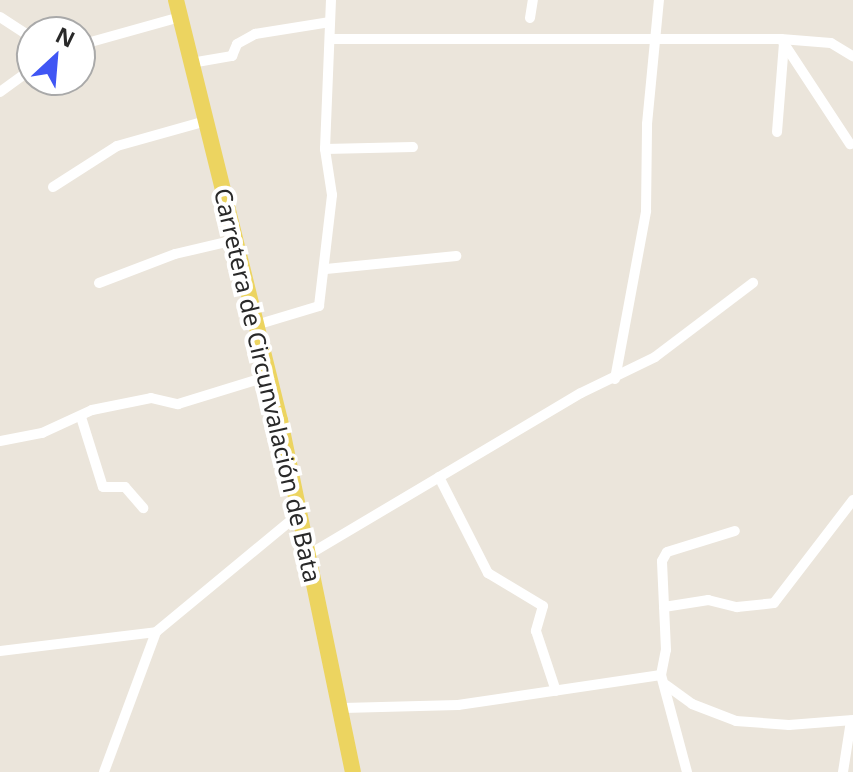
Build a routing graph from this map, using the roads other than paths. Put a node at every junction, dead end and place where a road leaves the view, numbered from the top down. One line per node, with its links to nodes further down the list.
1 (331, 0): 6 (street)
2 (533, 0): 5 (street)
3 (659, 0): 10 (street)
4 (178, 8): 7 (street); 12 (main road, Carretera de Circunvalación de Bata)
5 (530, 18)
6 (330, 22): 8 (street); 12 (street)
7 (96, 39)
8 (331, 39): 10 (street); 17 (street)
9 (782, 41): 10 (street); 11 (street); 14 (street); 15 (street)
10 (656, 43): 26 (street)
11 (853, 56)
12 (191, 63): 13 (main road, Carretera de Circunvalación de Bata)
13 (206, 121): 18 (street); 19 (main road, Carretera de Circunvalación de Bata)
14 (777, 132)
15 (850, 144)
16 (413, 147): 17 (street)
17 (325, 149): 21 (street)
18 (53, 187)
19 (235, 240): 22 (street); 24 (main road, Carretera de Circunvalación de Bata)
20 (456, 256): 21 (street)
21 (326, 269): 24 (street)
22 (99, 283)
23 (753, 283): 26 (street)
24 (256, 325): 25 (main road, Carretera de Circunvalación de Bata)
25 (269, 376): 27 (street); 32 (main road, Carretera de Circunvalación de Bata)
26 (615, 379): 29 (street)
27 (81, 417): 28 (street); 31 (street)
28 (0, 441)
29 (439, 477): 34 (street); 39 (street)
30 (853, 500): 35 (street)
31 (143, 508)
32 (300, 513): 34 (main road, Carretera de Circunvalación de Bata); 36 (street)
33 (735, 531): 35 (street)
34 (308, 555): 40 (main road, Carretera de Circunvalación de Bata)
35 (664, 607): 38 (street)
36 (156, 632): 37 (street); 42 (street)
37 (0, 651)
38 (663, 679): 39 (street); 41 (street); 44 (street)
39 (556, 691): 40 (street)
40 (343, 708): 43 (main road, Carretera de Circunvalación de Bata)
41 (852, 720): 45 (street)
42 (104, 772)
43 (353, 772)
44 (687, 772)
45 (843, 772)

